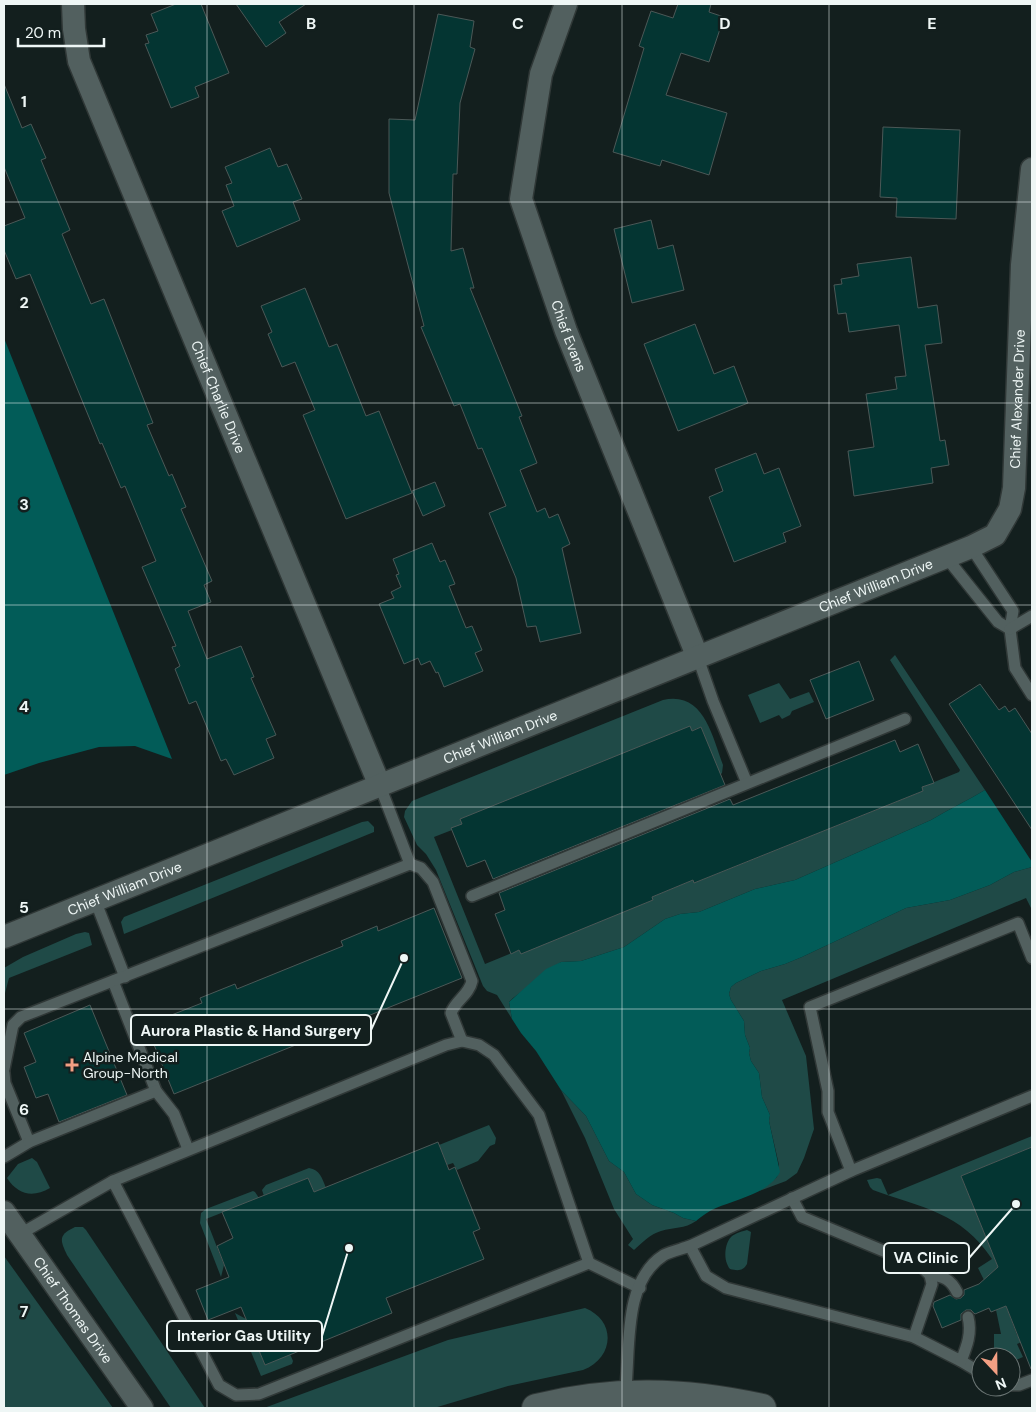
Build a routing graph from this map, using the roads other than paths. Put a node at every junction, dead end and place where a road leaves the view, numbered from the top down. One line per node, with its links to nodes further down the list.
1 (73, 4): 13 (street, Chief Charlie Drive)
2 (566, 4): 9 (street, Chief Evans)
3 (1032, 169): 4 (street, Chief Alexander Drive)
4 (995, 535): 5 (street, Chief William Drive)
5 (971, 547): 6 (street, Chief William Drive); 8 (lane)
6 (946, 557): 8 (lane); 9 (street, Chief William Drive)
7 (1032, 616): 8 (lane)
8 (1010, 629): 10 (lane)
9 (698, 658): 12 (lane); 13 (street, Chief William Drive)
10 (1032, 695)
11 (905, 718): 12 (lane)
12 (747, 783): 15 (lane)
13 (380, 786): 14 (lane); 16 (street, Chief William Drive)
14 (410, 864): 19 (lane); 21 (lane)
15 (472, 896)
16 (95, 900): 17 (street, Chief William Drive); 19 (lane)
17 (4, 937)
18 (1032, 958): 28 (lane)
19 (125, 977): 20 (lane)
20 (113, 981): 22 (lane); 23 (lane)
21 (462, 1041): 26 (lane); 34 (lane)
22 (4, 1071): 25 (lane)
23 (156, 1091): 25 (lane); 26 (lane)
24 (1032, 1096): 28 (lane)
25 (29, 1142): 27 (lane)
26 (188, 1149): 29 (lane)
27 (4, 1157)
28 (850, 1171): 30 (lane)
29 (113, 1181): 32 (lane); 34 (lane)
30 (792, 1198): 33 (lane); 35 (lane)
31 (4, 1212): 32 (street, Chief Thomas Drive)
32 (20, 1234): 43 (street, Chief Thomas Drive)
33 (690, 1246): 36 (lane); 39 (lane)
34 (590, 1263): 36 (lane)
35 (930, 1275): 37 (lane); 39 (lane)
36 (640, 1288): 42 (lane)
37 (957, 1292)
38 (968, 1317): 40 (lane)
39 (914, 1337): 40 (lane)
40 (961, 1361): 41 (lane)
41 (971, 1367)
42 (624, 1401): 44 (street); 45 (street)
43 (142, 1408)
44 (536, 1408)
45 (762, 1408)

